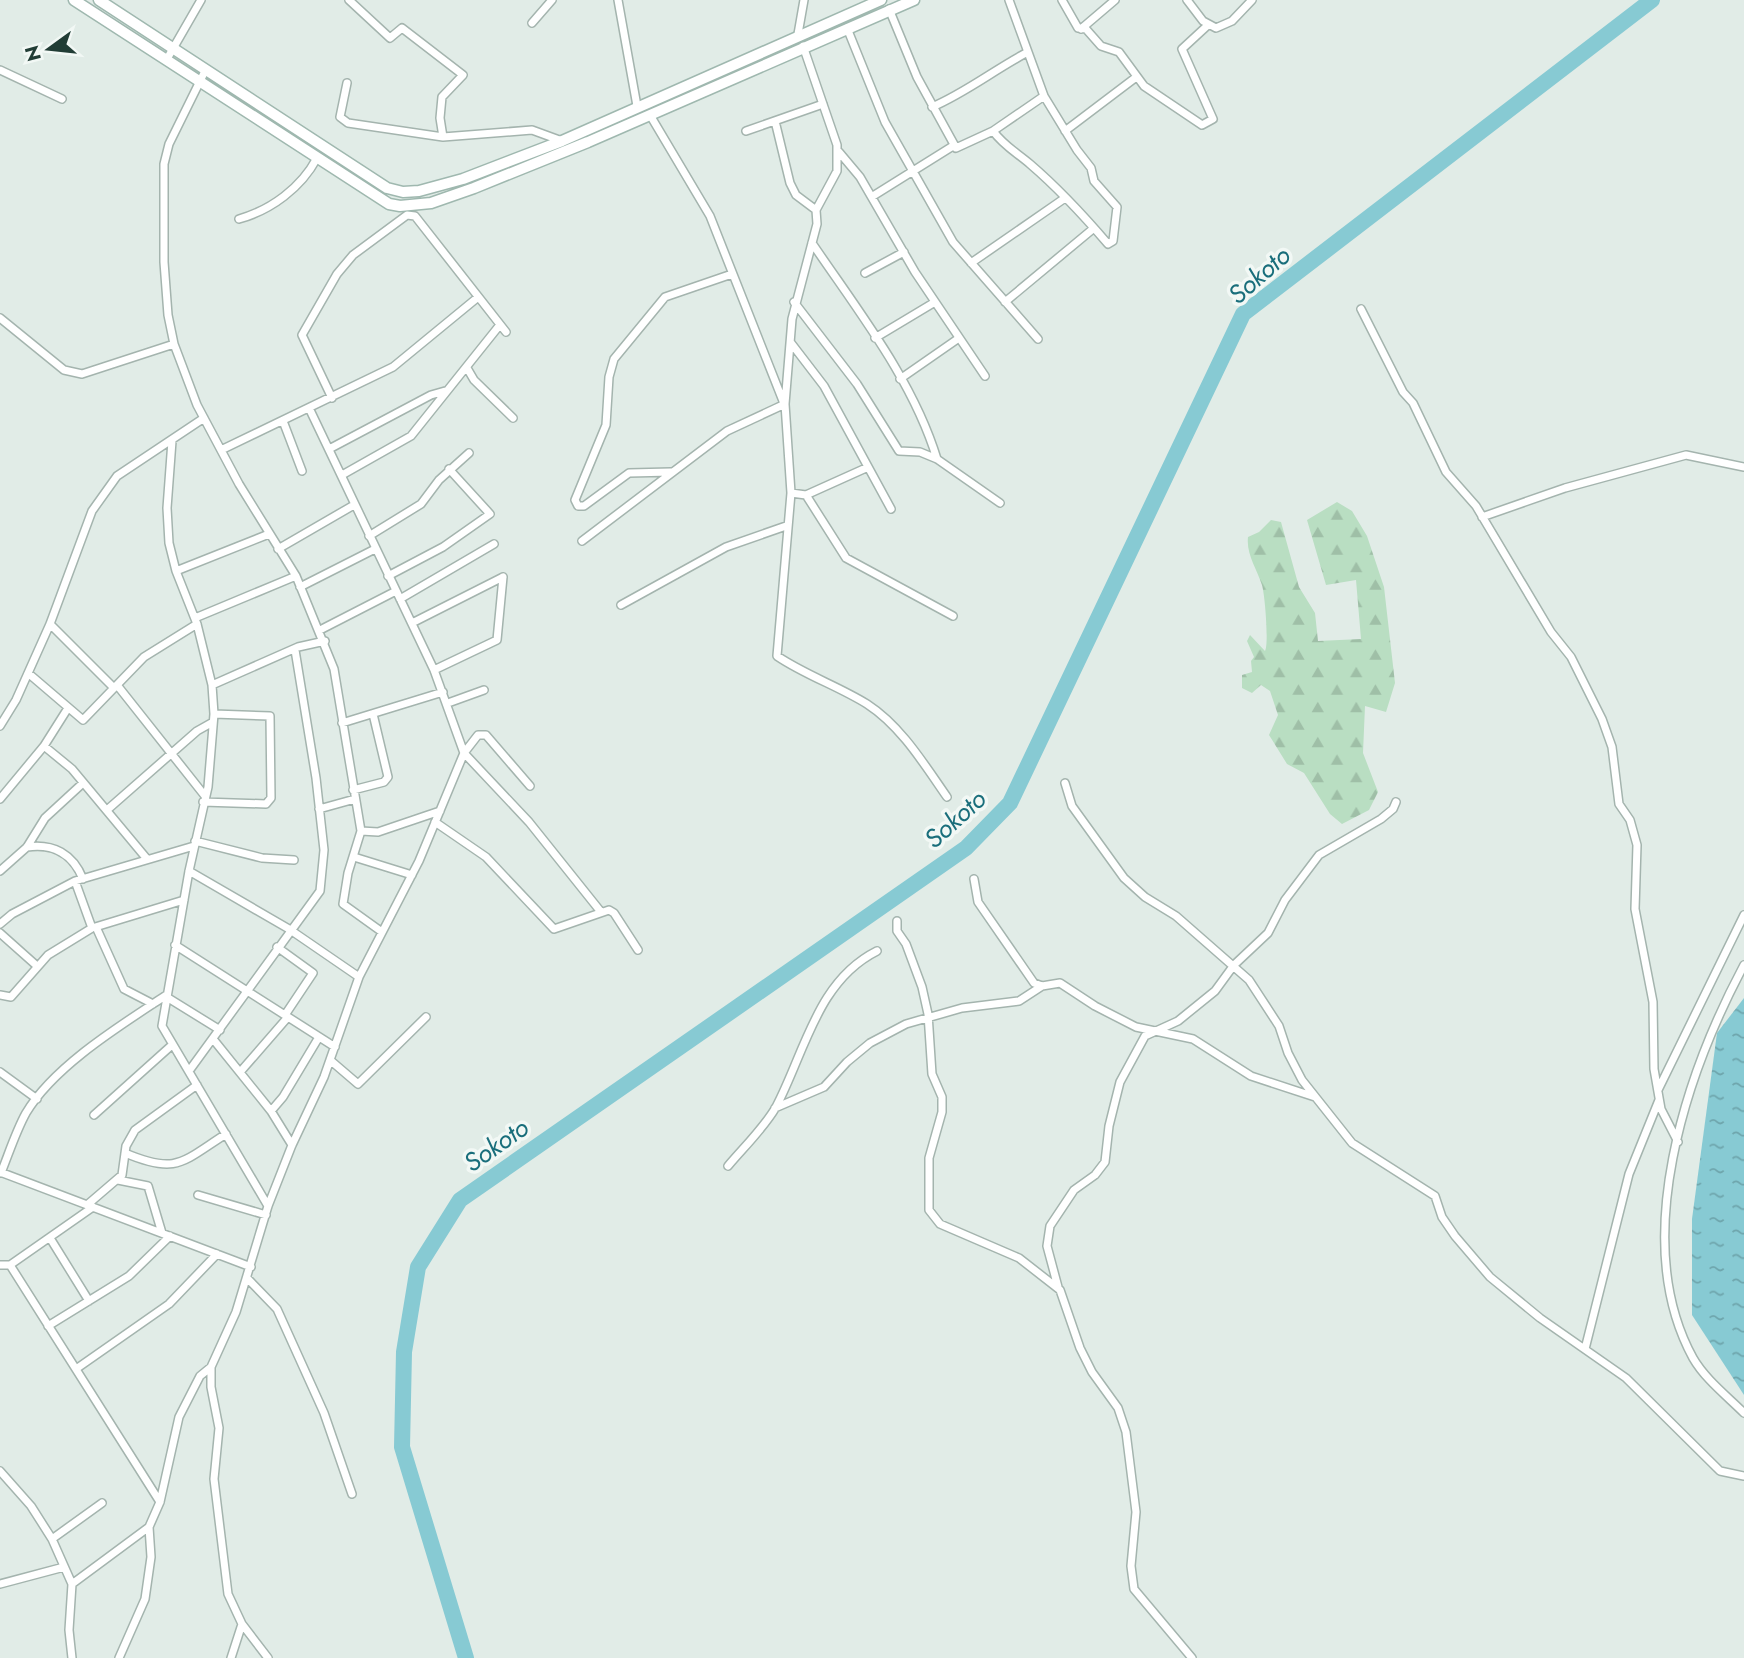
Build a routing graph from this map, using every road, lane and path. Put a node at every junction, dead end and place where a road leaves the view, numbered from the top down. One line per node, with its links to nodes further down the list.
1 (74, 0): 24 (street)
2 (99, 0): 22 (street)
3 (201, 0): 22 (street)
4 (552, 0): 16 (street)
5 (618, 0): 33 (street)
6 (804, 0): 20 (street)
7 (881, 0): 20 (street)
8 (914, 0): 15 (street)
9 (1009, 0): 23 (street)
10 (1062, 0): 19 (street)
11 (1115, 0): 19 (street)
12 (1187, 0): 17 (street)
13 (1252, 0): 17 (street)
14 (354, 2): 40 (street)
15 (889, 9): 18 (street); 34 (street)
16 (532, 23)
17 (1208, 25): 27 (street)
18 (847, 28): 21 (street); 45 (street)
19 (1081, 29): 27 (street)
20 (798, 34): 33 (street)
21 (803, 46): 32 (street); 35 (street)
22 (174, 48): 24 (street); 25 (street)
23 (1026, 53): 30 (street); 34 (street)
24 (167, 59): 28 (street)
25 (206, 69): 28 (street); 41 (street)
26 (0, 70): 31 (street)
27 (1135, 78): 39 (street)
28 (199, 80): 44 (street); 68 (street)
29 (347, 83): 40 (street)
30 (1044, 96): 38 (street); 39 (street)
31 (62, 99)
32 (823, 104): 36 (street); 43 (street)
33 (637, 106): 41 (street)
34 (932, 107): 42 (street)
35 (650, 115): 44 (street); 55 (street)
36 (775, 121): 37 (street); 48 (street)
37 (746, 131)
38 (993, 131): 42 (street); 47 (street)
39 (1065, 131): 50 (street)
40 (443, 137): 41 (street)
41 (562, 141)
42 (953, 146): 45 (street)
43 (839, 152): 46 (street); 48 (street)
44 (317, 158): 49 (street)
45 (915, 172): 46 (street); 53 (street)
46 (873, 196): 52 (street)
47 (1065, 198): 50 (street); 53 (street)
48 (816, 210): 51 (street)
49 (239, 219)
50 (1094, 228): 59 (street)
51 (812, 243): 57 (street); 64 (street)
52 (904, 252): 54 (street); 58 (street)
53 (971, 263): 59 (street)
54 (865, 273)
55 (732, 274): 74 (street); 88 (street)
56 (477, 298): 62 (street); 73 (street); 73 (street)
57 (794, 302): 67 (street); 83 (street)
58 (935, 302): 64 (street); 65 (street)
59 (1005, 302): 66 (street)
60 (1360, 309): 95 (street)
61 (0, 318): 68 (street)
62 (499, 326): 63 (street); 69 (street)
63 (506, 332)
64 (875, 338): 71 (street)
65 (959, 338): 70 (street); 71 (street)
66 (1038, 339)
67 (791, 343): 74 (street); 85 (street)
68 (174, 344): 76 (street)
69 (467, 368): 72 (street); 77 (street)
70 (985, 376)
71 (900, 379): 83 (street)
72 (445, 391): 80 (street); 89 (street)
73 (332, 398): 75 (street)
74 (785, 404): 88 (street); 90 (street)
75 (310, 410): 78 (street); 80 (street)
76 (204, 418): 79 (street); 81 (street)
77 (513, 418)
78 (284, 421): 81 (street); 87 (street)
79 (172, 441): 103 (street); 113 (street)
80 (331, 448): 89 (street)
81 (221, 450): 97 (street)
82 (469, 453): 86 (street)
83 (937, 458): 92 (street)
84 (1744, 467): 95 (street)
85 (866, 468): 91 (street); 94 (street)
86 (450, 469): 98 (street); 105 (street)
87 (302, 471)
88 (671, 472): 99 (street)
89 (342, 475): 93 (street)
90 (791, 493): 91 (street); 96 (street)
91 (806, 495): 110 (street)
92 (1000, 503)
93 (354, 505): 98 (street); 101 (street)
94 (891, 509)
95 (1482, 517): 192 (street)
96 (786, 526): 109 (street); 136 (street)
97 (270, 534): 101 (street); 103 (street)
98 (369, 536): 102 (street)
99 (582, 541)
100 (494, 544): 108 (street)
101 (278, 548): 104 (street)
102 (375, 549): 105 (street); 106 (street)
103 (176, 571): 111 (street)
104 (296, 576): 106 (street); 111 (street)
105 (388, 576): 107 (street)
106 (300, 587): 114 (street)
107 (396, 591): 108 (street); 114 (street)
108 (400, 599): 112 (street)
109 (621, 605)
110 (953, 616)
111 (196, 621): 119 (street); 120 (street)
112 (412, 623): 117 (street); 117 (street)
113 (50, 624): 118 (street); 120 (street)
114 (320, 630): 115 (street)
115 (325, 641): 116 (street); 127 (street)
116 (295, 650): 119 (street); 141 (street)
117 (434, 670): 122 (street)
118 (28, 673): 124 (street); 128 (street)
119 (212, 685): 126 (street)
120 (116, 687): 124 (street); 130 (street)
121 (484, 690): 123 (street)
122 (443, 692): 123 (street); 125 (street)
123 (448, 703): 131 (street)
124 (68, 708): 129 (street)
125 (373, 713): 127 (street); 135 (street)
126 (213, 718): 130 (street); 138 (street); 138 (street)
127 (342, 723): 135 (street)
128 (0, 726)
129 (44, 746): 132 (street); 137 (street)
130 (172, 753): 138 (street); 142 (street)
131 (464, 753): 134 (street); 143 (street); 157 (street)
132 (83, 783): 142 (street); 147 (street)
133 (1065, 783): 169 (street)
134 (530, 786)
135 (353, 790): 139 (street)
136 (947, 797)
137 (0, 799)
138 (204, 799): 146 (street)
139 (355, 799): 141 (street); 145 (street)
140 (1396, 802): 169 (street)
141 (319, 808): 162 (street)
142 (107, 810): 149 (street)
143 (440, 811): 144 (street); 145 (street)
144 (435, 822): 153 (street); 157 (street)
145 (361, 831): 148 (street)
146 (195, 843): 149 (street); 150 (street); 152 (street)
147 (27, 847): 151 (street); 155 (street)
148 (354, 858): 153 (street); 163 (street)
149 (147, 859): 155 (street)
150 (294, 860)
151 (0, 871)
152 (189, 871): 156 (street); 162 (street)
153 (412, 875): 163 (street)
154 (974, 879): 173 (street)
155 (79, 880): 160 (street); 161 (street)
156 (184, 900): 161 (street); 165 (street)
157 (601, 912): 167 (street)
158 (1744, 915): 192 (street)
159 (897, 922): 180 (street)
160 (0, 924)
161 (94, 928): 171 (street); 177 (street)
162 (289, 929): 166 (street); 172 (street)
163 (382, 932): 172 (street)
164 (0, 933): 171 (street)
165 (176, 945): 174 (street); 176 (street)
166 (277, 947): 174 (street); 178 (street)
167 (638, 950)
168 (877, 951): 195 (street)
169 (1234, 965): 182 (street); 193 (street)
170 (1744, 965): 199 (street)
171 (37, 966): 175 (street)
172 (359, 977): 186 (street)
173 (1042, 986): 180 (street); 182 (street)
174 (247, 990): 178 (street); 181 (street)
175 (0, 995)
176 (165, 996): 177 (street); 181 (street); 185 (street)
177 (153, 1004): 194 (street)
178 (287, 1016): 183 (street); 189 (street)
179 (426, 1017): 187 (street)
180 (928, 1019): 195 (street); 216 (street)
181 (220, 1030): 184 (street)
182 (1153, 1032): 193 (street); 216 (street)
183 (319, 1037): 186 (street); 196 (street)
184 (213, 1039): 188 (street); 189 (street)
185 (172, 1045): 188 (street); 197 (street)
186 (335, 1047): 187 (street)
187 (330, 1060): 200 (street)
188 (189, 1070): 191 (street)
189 (241, 1071): 196 (street)
190 (0, 1074): 194 (street)
191 (197, 1084): 198 (street); 201 (street)
192 (1658, 1096): 199 (street); 219 (street)
193 (1315, 1097): 219 (street)
194 (37, 1099): 203 (street)
195 (775, 1108): 202 (street)
196 (271, 1111): 200 (street)
197 (94, 1115)
198 (226, 1134): 201 (street); 207 (street)
199 (1678, 1142): 222 (street)
200 (292, 1145): 207 (street)
201 (125, 1153): 204 (street)
202 (728, 1166)
203 (0, 1172): 206 (street)
204 (118, 1180): 206 (street); 209 (street)
205 (198, 1195): 208 (street)
206 (90, 1206): 209 (street); 210 (street)
207 (268, 1206): 208 (street)
208 (266, 1215): 214 (street)
209 (166, 1235): 211 (street); 217 (street)
210 (50, 1238): 213 (street); 217 (street)
211 (217, 1254): 214 (street); 221 (street)
212 (0, 1265): 213 (street)
213 (10, 1265): 218 (street)
214 (251, 1267): 215 (street)
215 (247, 1278): 220 (street); 225 (street)
216 (1060, 1290): 238 (street)
217 (89, 1301): 218 (street)
218 (48, 1326): 221 (street)
219 (1585, 1349): 224 (street)
220 (211, 1367): 226 (street); 233 (street)
221 (76, 1369): 226 (street)
222 (1744, 1413)
223 (0, 1471): 229 (street)
224 (1744, 1476)
225 (352, 1494)
226 (160, 1502): 228 (street)
227 (102, 1503): 229 (street)
228 (149, 1527): 232 (street); 235 (street)
229 (52, 1539): 230 (street)
230 (64, 1567): 231 (street); 232 (street)
231 (0, 1584)
232 (72, 1584): 234 (street)
233 (242, 1624): 236 (street); 237 (street)
234 (72, 1658)
235 (119, 1658)
236 (231, 1658)
237 (268, 1658)
238 (1192, 1658)

